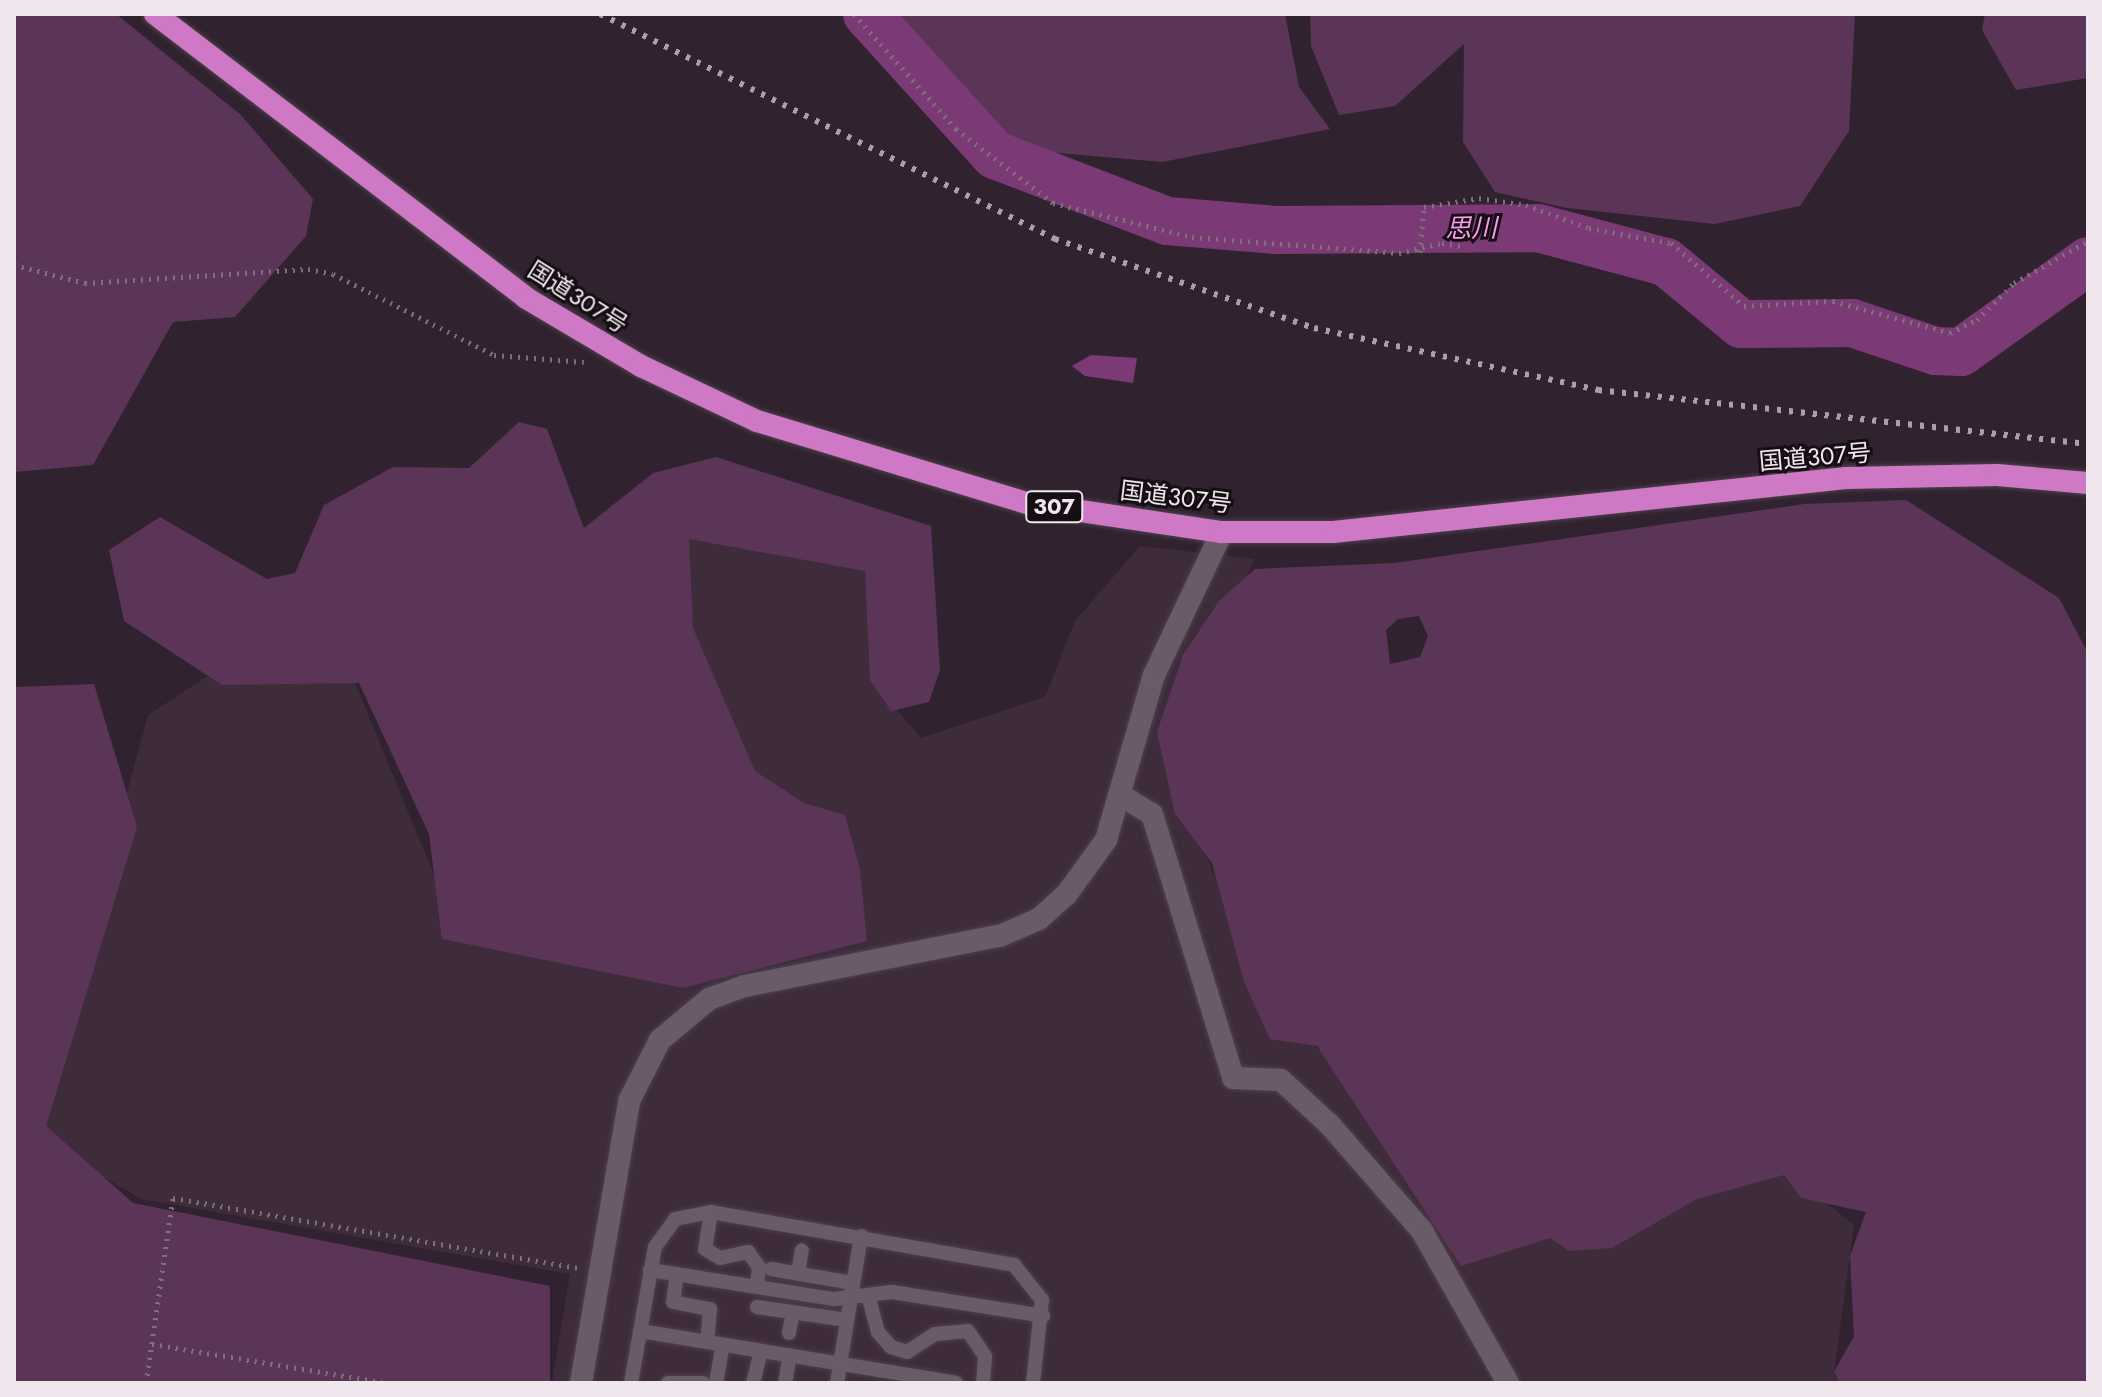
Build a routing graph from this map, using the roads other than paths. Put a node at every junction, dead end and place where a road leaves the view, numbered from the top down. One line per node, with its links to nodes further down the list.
1 (155, 14): 3 (highway, 国道307号 / 307)
2 (2088, 483): 3 (highway, 国道307号 / 307)
3 (1222, 532): 4 (street)
4 (1120, 795): 29 (street); 40 (street)
5 (711, 1212): 6 (lane); 9 (lane); 13 (lane)
6 (861, 1236): 12 (lane); 18 (lane)
7 (802, 1250): 11 (lane)
8 (771, 1269): 11 (lane)
9 (650, 1270): 10 (lane); 20 (lane)
10 (677, 1274): 13 (lane); 22 (lane)
11 (798, 1274): 12 (lane)
12 (853, 1283): 15 (lane)
13 (757, 1286): 15 (lane)
14 (868, 1295): 15 (lane); 18 (lane); 38 (lane)
15 (850, 1299): 19 (lane)
16 (757, 1307): 17 (lane)
17 (793, 1312): 19 (lane); 21 (lane)
18 (1043, 1316): 39 (lane)
19 (847, 1320): 26 (lane)
20 (640, 1331): 22 (lane); 30 (lane)
21 (789, 1333)
22 (707, 1342): 23 (lane)
23 (723, 1345): 24 (lane); 33 (lane)
24 (761, 1351): 25 (lane); 34 (lane)
25 (790, 1356): 26 (lane); 35 (lane)
26 (840, 1364): 27 (lane); 36 (lane)
27 (881, 1377): 28 (lane)
28 (922, 1380): 37 (lane)
29 (581, 1383)
30 (631, 1383)
31 (668, 1383): 32 (lane)
32 (703, 1383)
33 (716, 1383)
34 (753, 1383)
35 (785, 1383)
36 (837, 1383)
37 (956, 1383)
38 (983, 1383)
39 (1033, 1383)
40 (1508, 1383)

